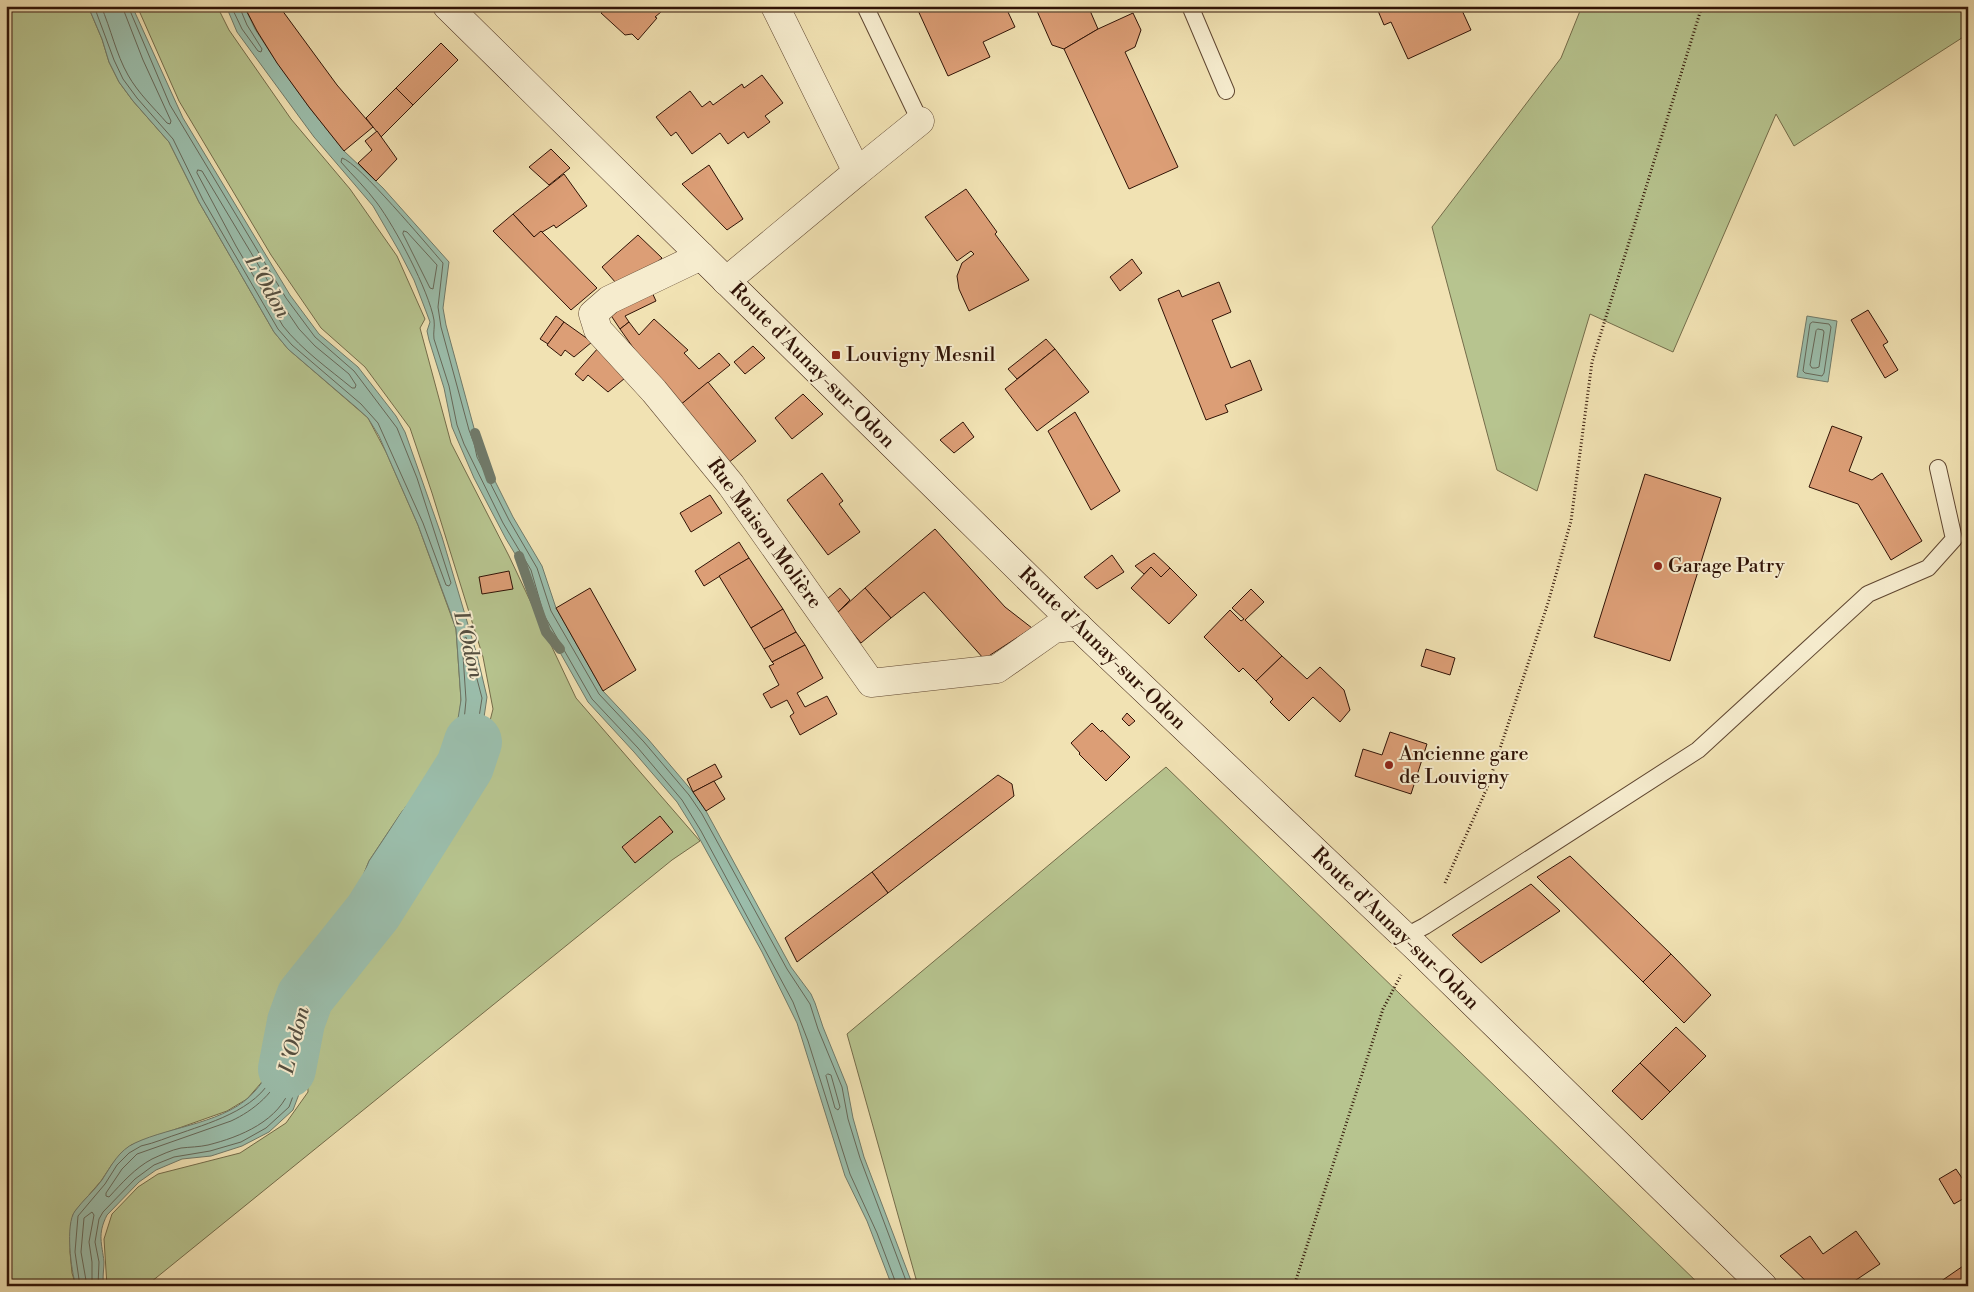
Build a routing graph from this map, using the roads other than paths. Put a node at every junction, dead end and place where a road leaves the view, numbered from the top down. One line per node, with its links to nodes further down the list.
1 (447, 6): 8 (street, Route d'Aunay-sur-Odon)
2 (775, 6): 7 (street)
3 (865, 6): 6 (lane)
4 (1190, 6): 5 (lane)
5 (1226, 91)
6 (920, 121): 7 (street)
7 (857, 172): 9 (street)
8 (701, 256): 9 (street, Route d'Aunay-sur-Odon); 11 (street, Rue Maison Molière)
9 (726, 282): 11 (street, Route d'Aunay-sur-Odon)
10 (1938, 468): 12 (lane)
11 (1078, 626): 12 (street, Route d'Aunay-sur-Odon)
12 (1415, 931): 13 (street, Route d'Aunay-sur-Odon)
13 (1763, 1286)

